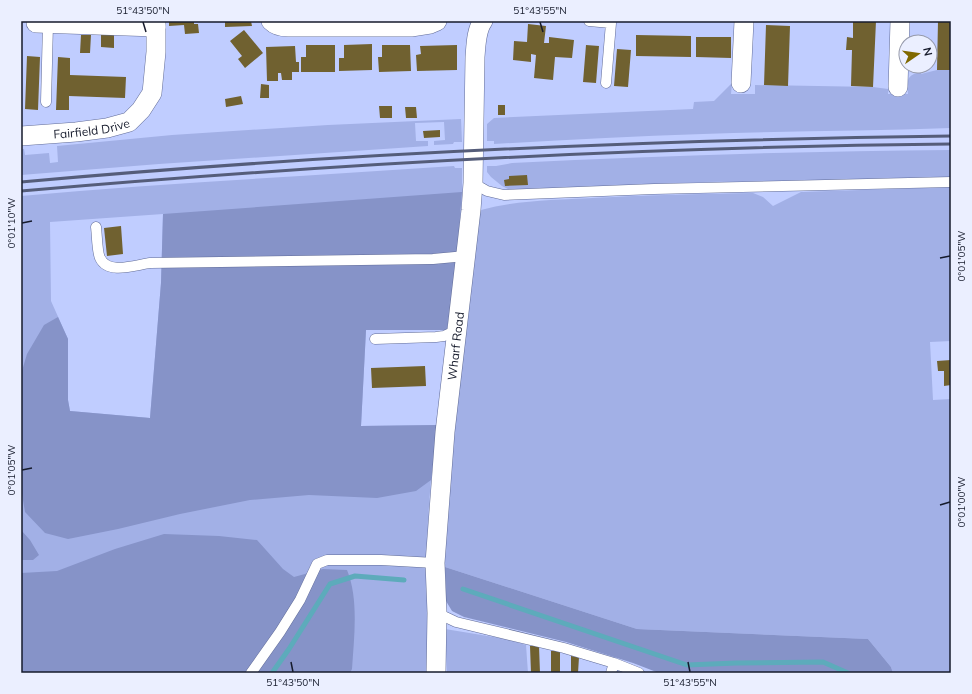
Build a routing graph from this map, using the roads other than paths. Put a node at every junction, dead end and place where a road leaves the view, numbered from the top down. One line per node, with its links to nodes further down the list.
1 (271, 21): 2 (street)
2 (437, 21)
3 (589, 21): 9 (lane)
4 (744, 21): 10 (street)
5 (900, 21): 11 (street)
6 (479, 22): 15 (street, Wharf Road)
7 (42, 23): 8 (street, Fairfield Drive); 12 (lane)
8 (156, 24): 13 (street, Fairfield Drive)
9 (606, 83)
10 (742, 83)
11 (898, 87)
12 (46, 102)
13 (21, 136)
14 (951, 182): 15 (lane)
15 (473, 183): 17 (street, Wharf Road)
16 (96, 227): 17 (lane)
17 (466, 256): 18 (street, Wharf Road)
18 (457, 330): 19 (lane); 20 (street, Wharf Road)
19 (375, 339)
20 (435, 563): 21 (street, Wharf Road); 23 (lane)
21 (437, 613): 22 (lane); 24 (street, Wharf Road)
22 (613, 668): 25 (lane)
23 (251, 673)
24 (436, 673)
25 (639, 673)

